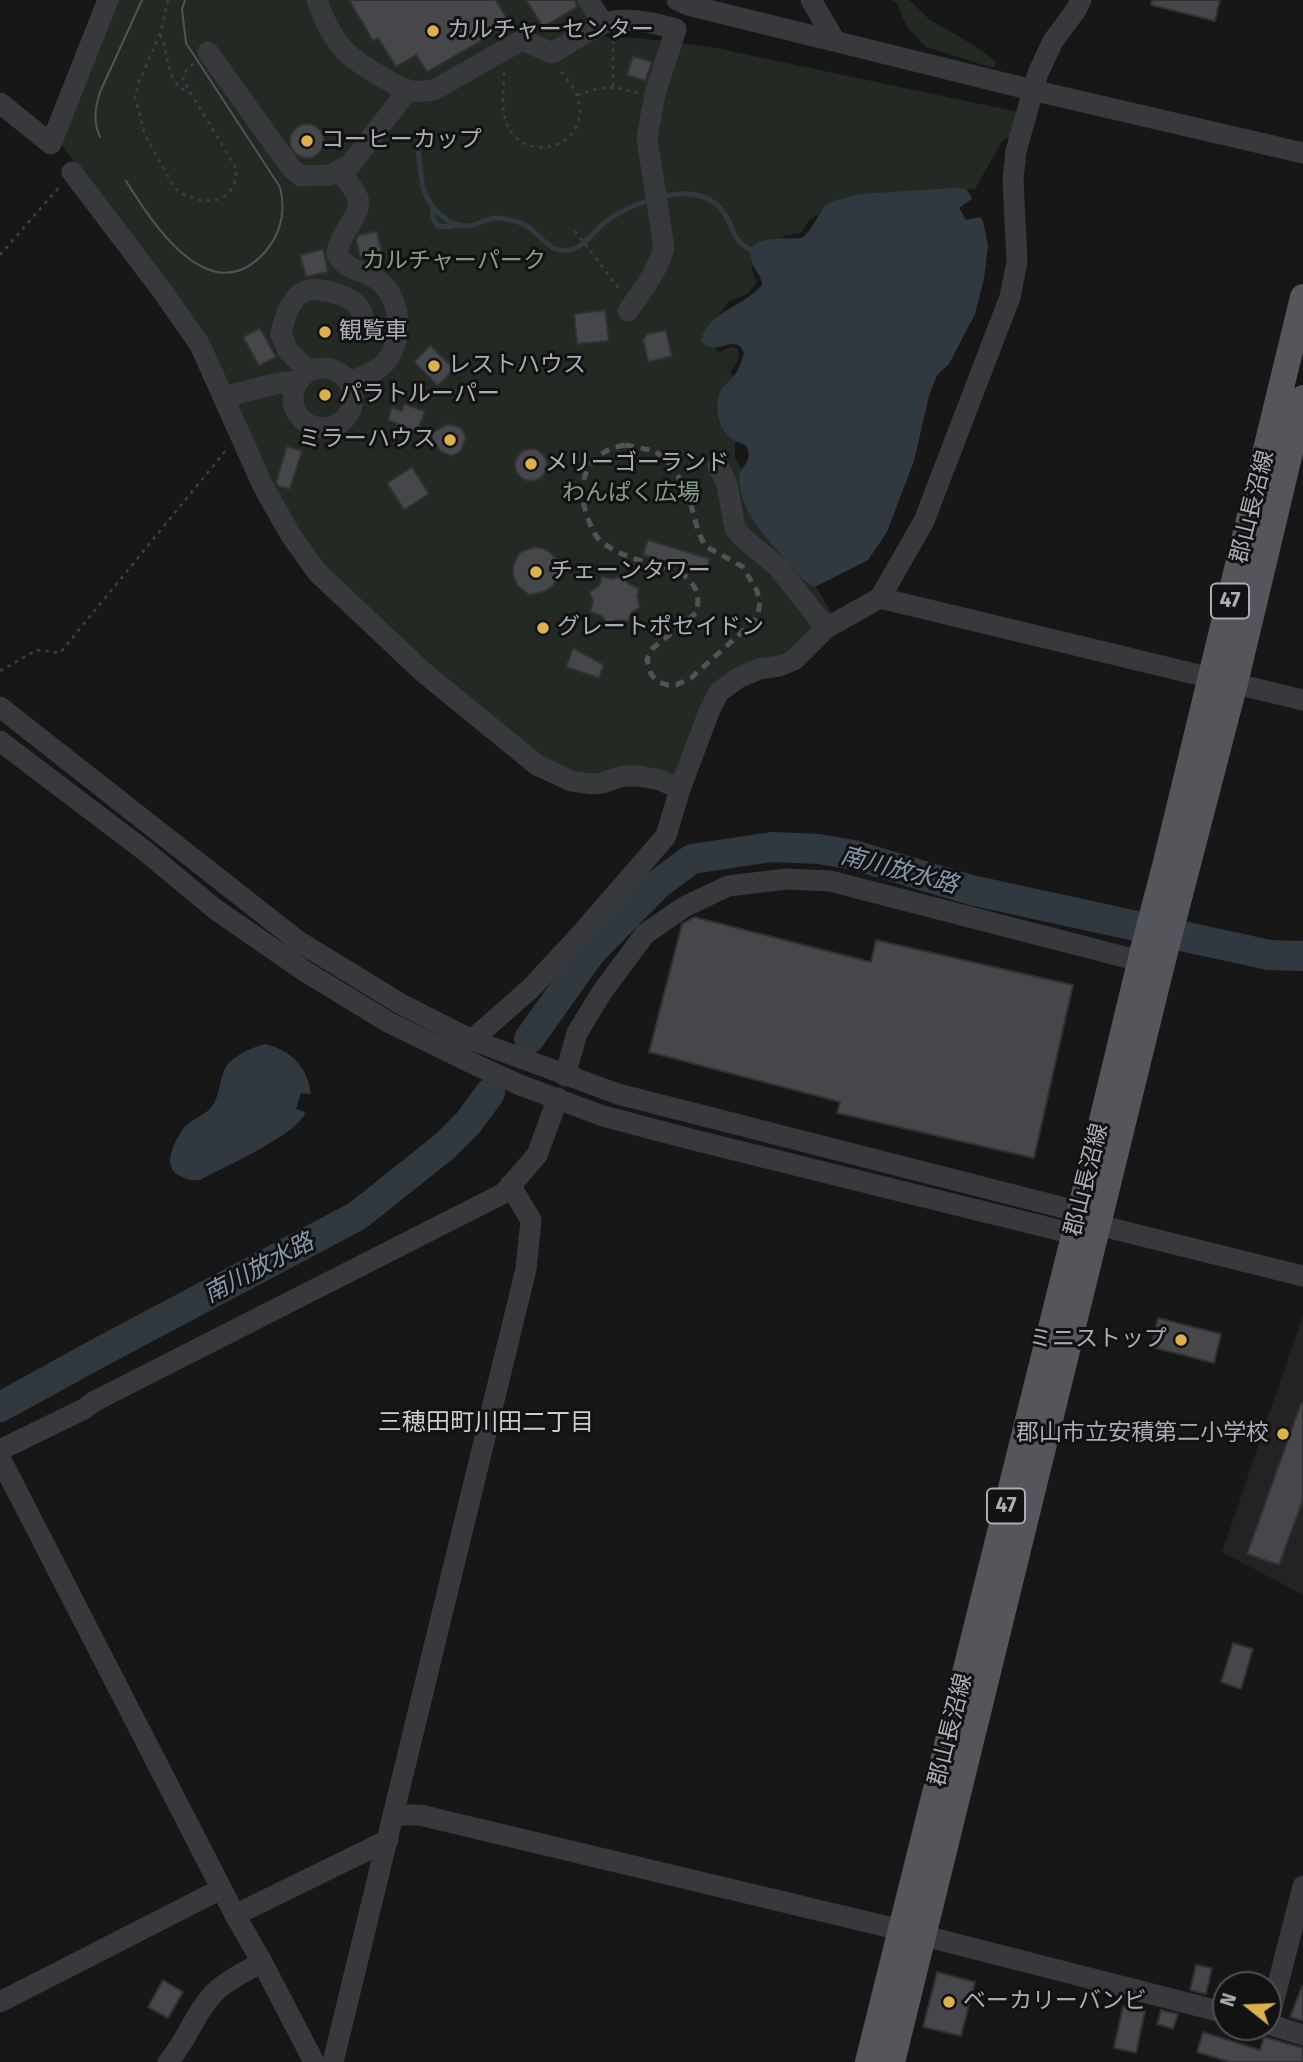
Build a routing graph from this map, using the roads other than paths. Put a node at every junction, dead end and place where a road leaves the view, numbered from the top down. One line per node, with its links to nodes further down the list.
1 (108, 0): 12 (street)
2 (317, 0): 10 (street)
3 (588, 0): 7 (street)
4 (811, 0): 8 (street)
5 (1081, 0): 11 (street)
6 (683, 3): 8 (street)
7 (608, 23): 10 (street); 17 (street)
8 (835, 41): 11 (street)
9 (208, 52): 14 (street)
10 (408, 90): 14 (street)
11 (1032, 90): 13 (street); 24 (street)
12 (0, 103)
13 (1303, 153)
14 (339, 170): 20 (street)
15 (72, 172): 21 (street)
16 (1303, 297): 26 (main road, 郡山長沼線 / 47)
17 (630, 308)
18 (362, 332): 19 (street)
19 (303, 376): 20 (street); 20 (street); 21 (street)
20 (349, 382)
21 (223, 397): 30 (street)
22 (1303, 398): 26 (main road, 郡山長沼線 / 47)
23 (718, 466): 25 (street)
24 (880, 598): 25 (street); 26 (street)
25 (826, 628): 30 (street)
26 (1223, 681): 27 (street); 31 (main road, 郡山長沼線 / 47)
27 (1303, 700)
28 (0, 707): 32 (street)
29 (0, 741): 34 (street)
30 (680, 789): 32 (street)
31 (1149, 956): 33 (street); 36 (main road, 郡山長沼線 / 47)
32 (472, 1040): 33 (street)
33 (565, 1076): 36 (street)
34 (558, 1098): 35 (street); 36 (street)
35 (510, 1185): 38 (street); 40 (street)
36 (1084, 1224): 37 (street); 45 (main road, 郡山長沼線 / 47)
37 (1303, 1276)
38 (0, 1450)
39 (0, 1458): 43 (street)
40 (394, 1815): 41 (street); 45 (street)
41 (388, 1840): 44 (street); 54 (street)
42 (1303, 1886): 47 (street)
43 (221, 1889): 44 (street); 48 (street)
44 (235, 1915): 46 (street)
45 (912, 1933): 49 (street); 55 (main road, 郡山長沼線 / 47); 56 (main road, 郡山長沼線 / 47)
46 (262, 1962): 52 (street); 53 (street)
47 (1281, 1971)
48 (0, 2002)
49 (1212, 2009)
50 (1282, 2028): 51 (street)
51 (1303, 2035)
52 (168, 2062)
53 (314, 2062)
54 (333, 2062)
55 (868, 2062)
56 (892, 2062)

